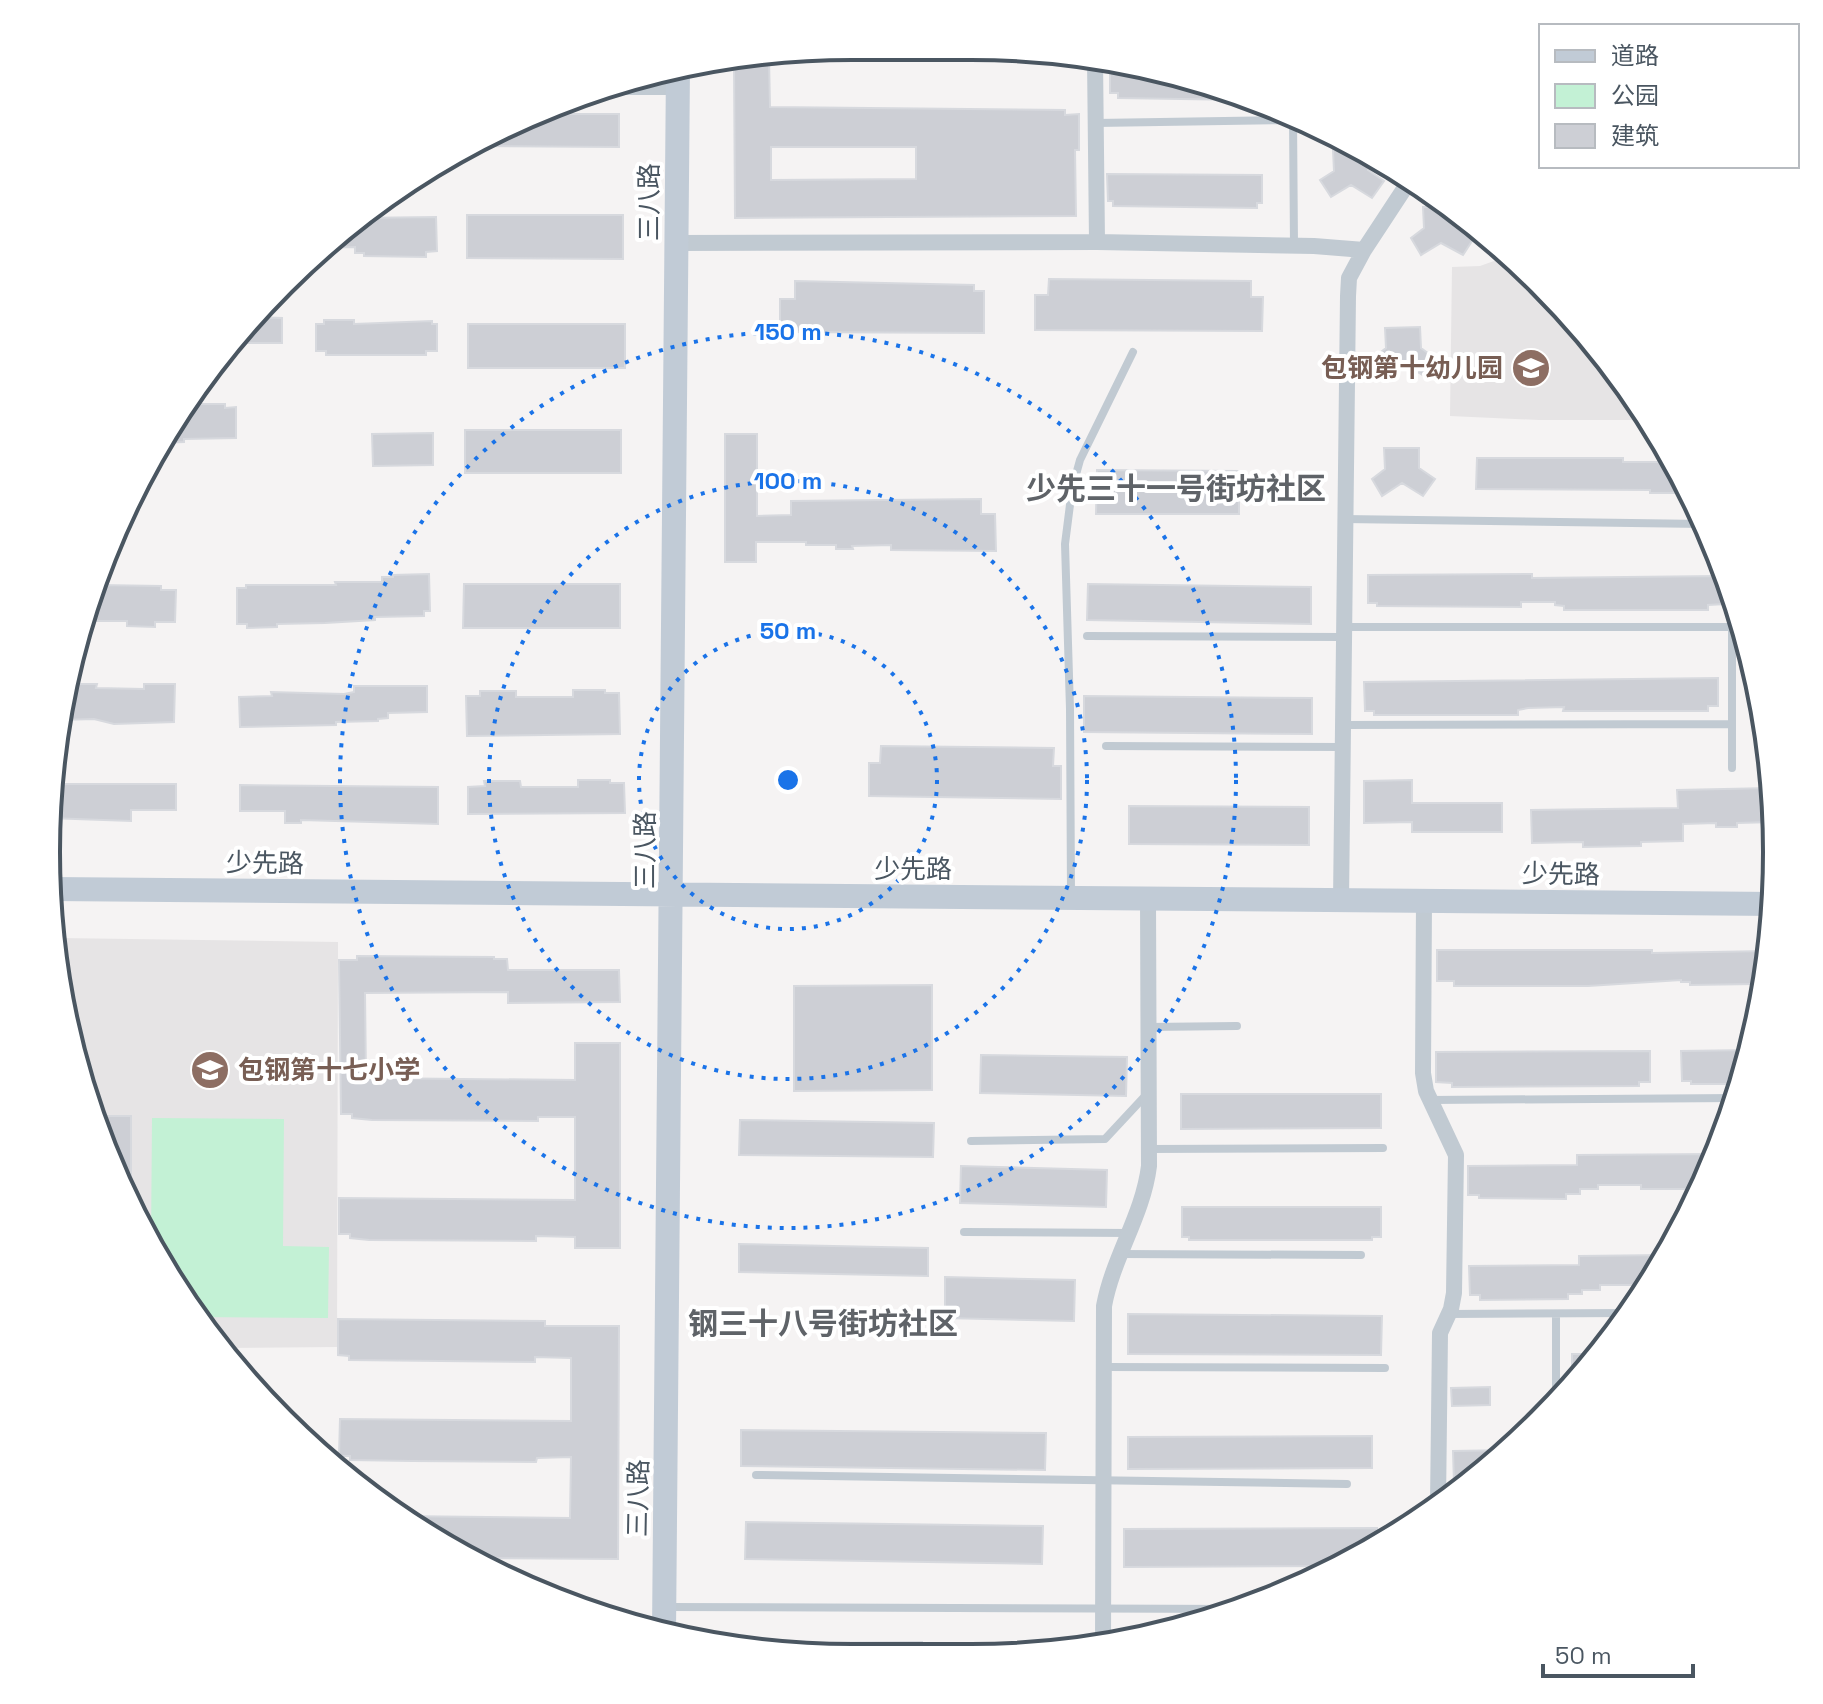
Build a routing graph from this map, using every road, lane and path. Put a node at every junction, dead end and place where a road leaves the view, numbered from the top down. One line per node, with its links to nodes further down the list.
1 (1095, 70): 4 (street)
2 (678, 80): 8 (main road, 三八路)
3 (1270, 119): 4 (lane)
4 (1096, 123): 7 (street)
5 (1293, 129): 9 (lane)
6 (1404, 189): 10 (street)
7 (1097, 242): 8 (street); 9 (street)
8 (677, 243): 24 (main road, 三八路)
9 (1294, 246): 10 (street)
10 (1364, 250): 12 (street)
11 (1133, 352): 25 (lane)
12 (1344, 519): 13 (lane); 15 (street)
13 (1691, 524)
14 (1730, 627): 15 (lane)
15 (1343, 632): 17 (lane); 19 (street)
16 (1732, 634): 18 (lane)
17 (1087, 636)
18 (1732, 724): 19 (lane); 22 (lane)
19 (1342, 725): 21 (street)
20 (1106, 746): 21 (lane)
21 (1342, 747): 27 (street)
22 (1732, 768)
23 (61, 889): 24 (main road, 少先路)
24 (672, 895): 25 (main road, 少先路); 52 (main road, 三八路)
25 (1071, 898): 26 (main road, 少先路)
26 (1148, 899): 27 (main road, 少先路); 31 (street)
27 (1341, 901): 28 (main road, 少先路)
28 (1424, 901): 29 (main road, 少先路); 34 (street)
29 (1761, 904)
30 (1237, 1026): 31 (lane)
31 (1148, 1027): 32 (street)
32 (1149, 1093): 35 (lane); 37 (street)
33 (1724, 1098): 34 (lane)
34 (1430, 1100): 43 (street)
35 (971, 1141)
36 (1383, 1148): 37 (lane)
37 (1149, 1149): 39 (street)
38 (964, 1232): 39 (lane)
39 (1128, 1233): 40 (street)
40 (1119, 1254): 41 (lane); 45 (street)
41 (1361, 1255)
42 (1614, 1313): 44 (lane)
43 (1448, 1314): 44 (lane); 51 (street)
44 (1556, 1314): 47 (lane)
45 (1104, 1367): 46 (lane); 49 (street)
46 (1385, 1368)
47 (1556, 1385)
48 (756, 1475): 49 (lane)
49 (1103, 1482): 50 (lane); 53 (street)
50 (1347, 1484)
51 (1438, 1491)
52 (665, 1607): 53 (lane); 55 (main road, 三八路)
53 (1103, 1609): 54 (lane); 56 (street)
54 (1203, 1609)
55 (664, 1621)
56 (1103, 1633)

